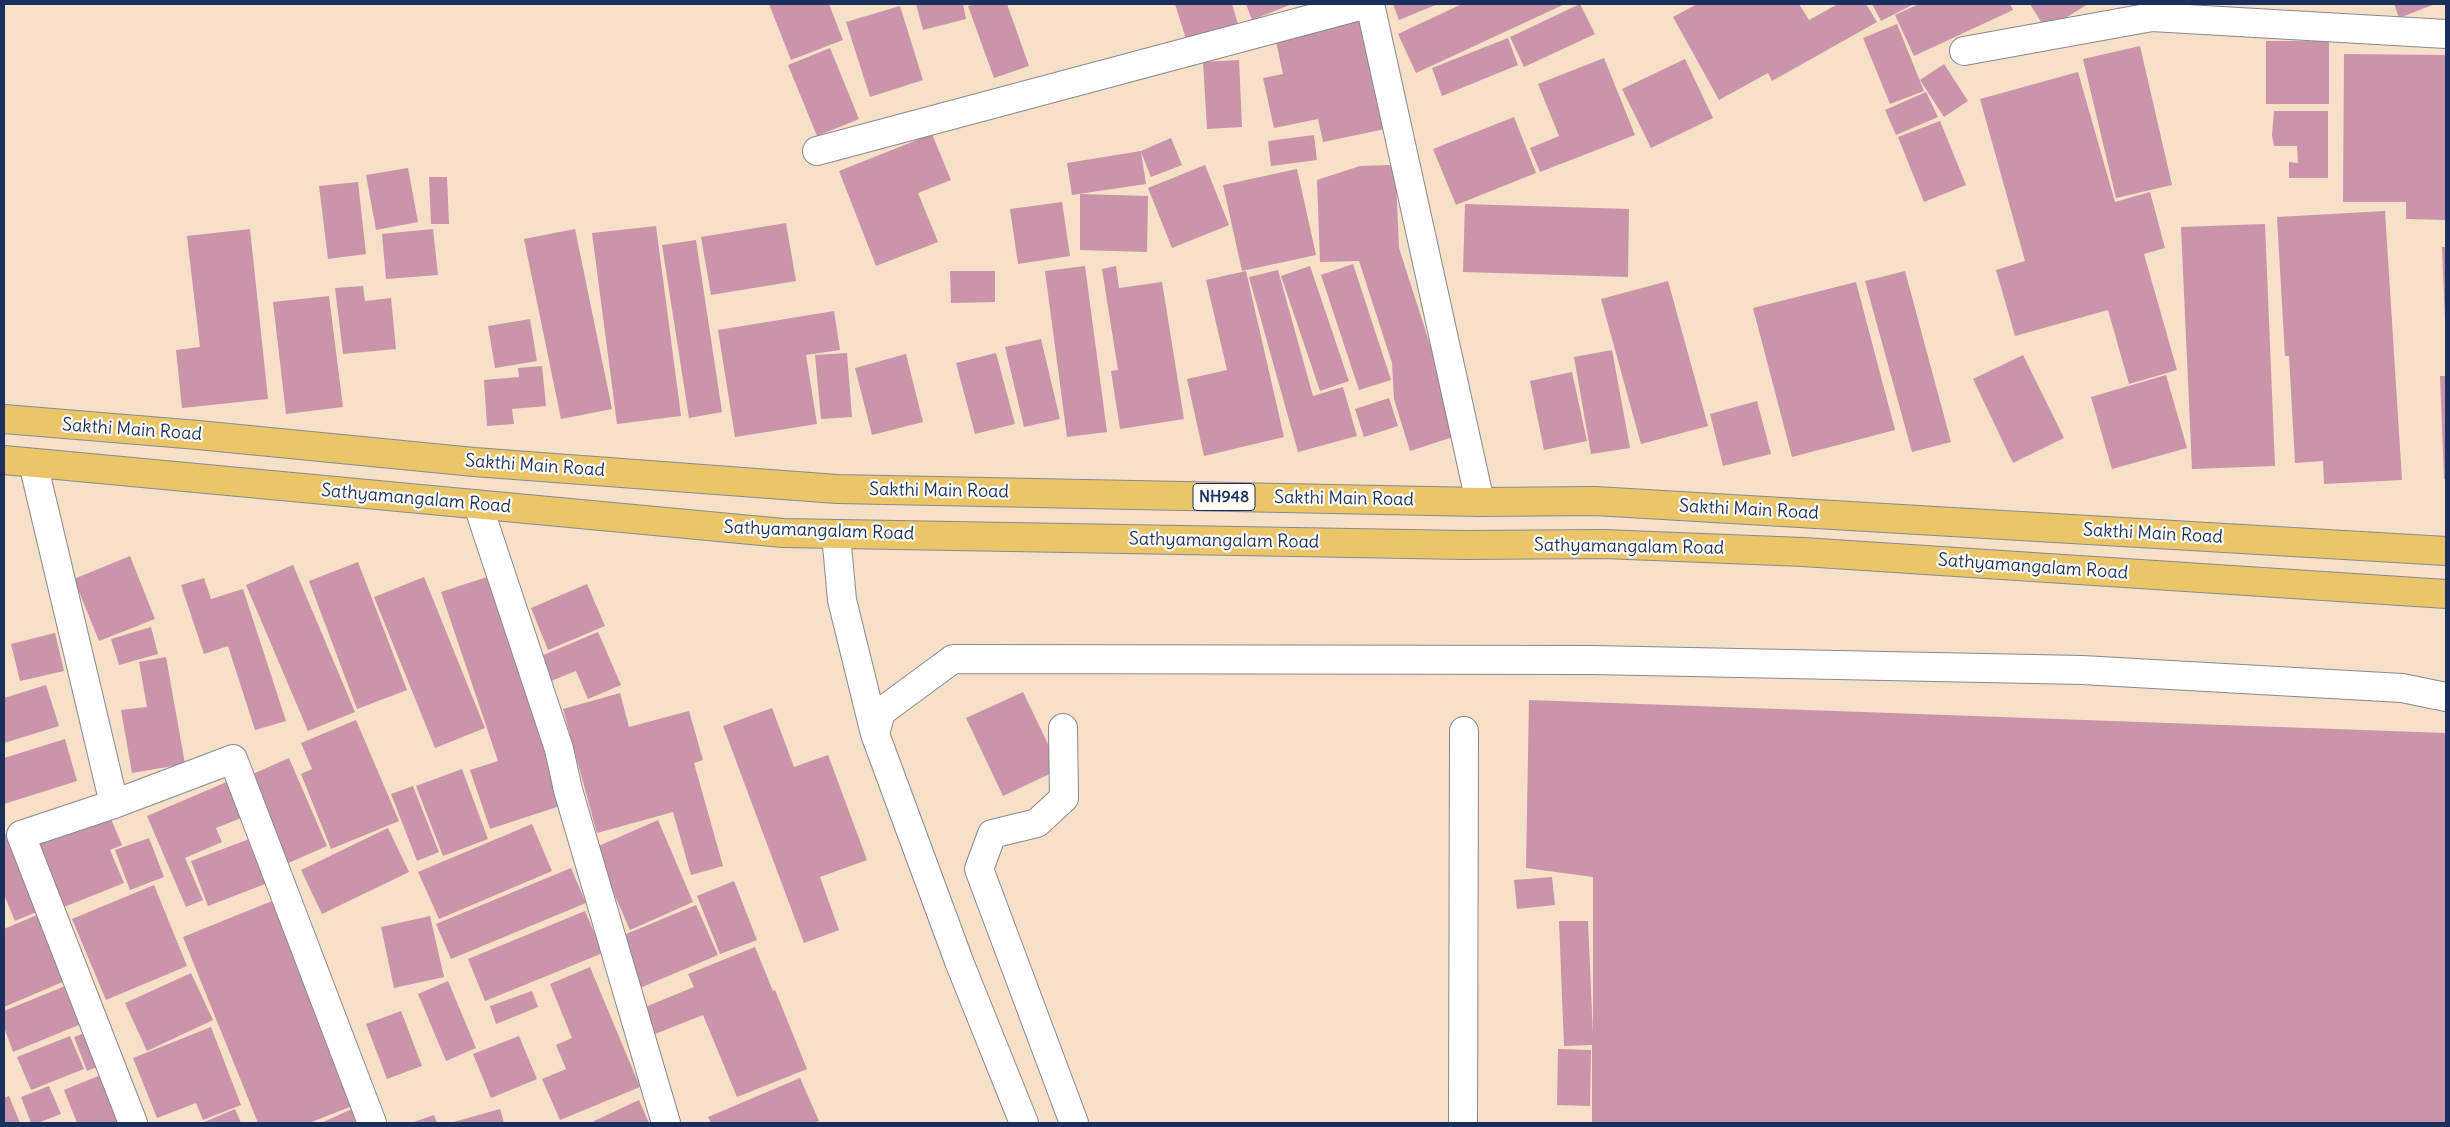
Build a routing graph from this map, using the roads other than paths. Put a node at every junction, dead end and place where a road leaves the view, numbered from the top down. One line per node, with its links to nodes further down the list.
1 (1369, 4): 4 (street); 8 (street)
2 (2446, 34): 3 (street)
3 (1964, 51)
4 (817, 151)
5 (6, 416): 8 (highway, Sakthi Main Road / NH948)
6 (4, 460): 7 (highway, Sathyamangalam Road)
7 (33, 463): 9 (highway, Sathyamangalam Road); 17 (street)
8 (1480, 502): 11 (highway, Sakthi Main Road / NH948)
9 (478, 505): 10 (highway, Sathyamangalam Road); 20 (street)
10 (836, 534): 12 (highway, Sathyamangalam Road); 14 (street)
11 (2446, 551)
12 (2446, 594)
13 (2446, 697): 14 (street)
14 (878, 723): 21 (street)
15 (1063, 728): 22 (street)
16 (1464, 731): 23 (street)
17 (114, 804): 18 (street); 19 (street)
18 (133, 1123)
19 (372, 1123)
20 (666, 1123)
21 (1024, 1123)
22 (1074, 1123)
23 (1463, 1123)

